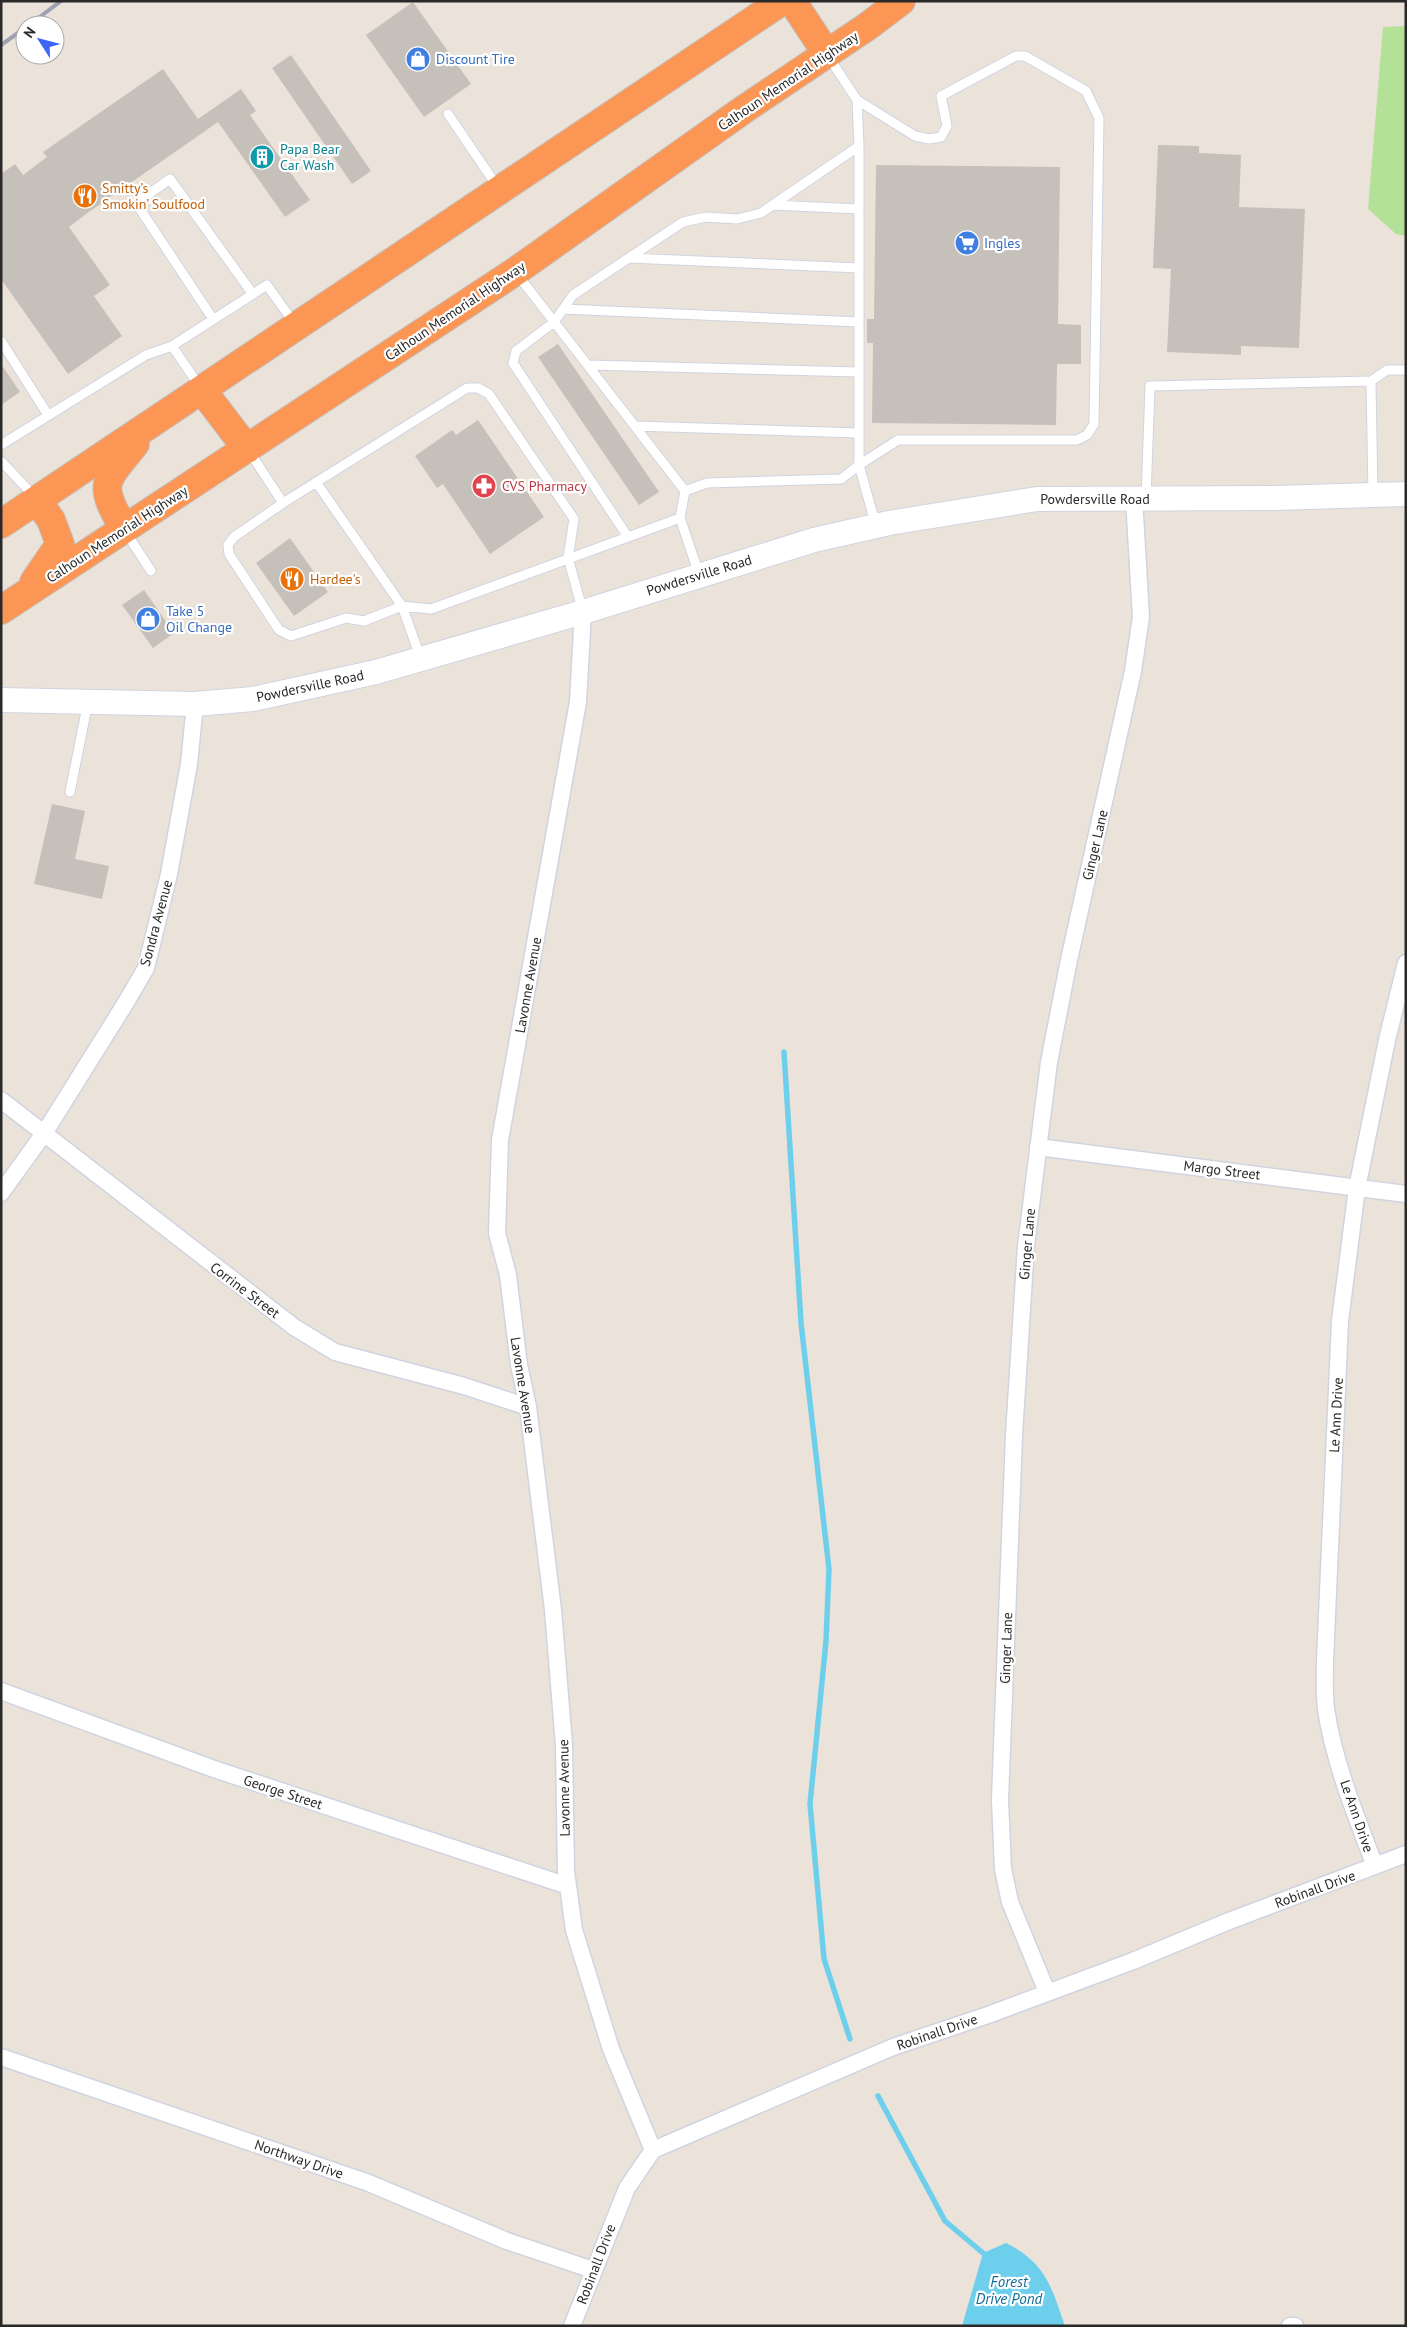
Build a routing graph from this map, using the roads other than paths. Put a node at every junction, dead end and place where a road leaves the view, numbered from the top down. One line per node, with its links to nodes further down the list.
1 (782, 1): 8 (highway)
2 (792, 1): 4 (highway)
3 (901, 1): 4 (highway, Calhoun Memorial Highway)
4 (827, 54): 5 (lane); 13 (highway, Calhoun Memorial Highway)
5 (857, 100): 7 (lane); 34 (lane)
6 (448, 114): 8 (lane)
7 (859, 146): 9 (lane); 10 (lane)
8 (501, 191): 19 (highway)
9 (773, 205): 10 (lane); 11 (lane)
10 (859, 209): 12 (lane)
11 (629, 258): 12 (lane); 15 (lane)
12 (859, 268): 18 (lane)
13 (516, 272): 17 (lane); 32 (highway, Calhoun Memorial Highway)
14 (252, 293): 16 (lane); 16 (lane); 19 (lane)
15 (563, 310): 17 (lane); 18 (lane)
16 (213, 319): 21 (lane)
17 (554, 322): 22 (lane); 46 (lane)
18 (859, 322): 24 (lane)
19 (297, 327): 26 (highway)
20 (1, 341): 27 (lane)
21 (172, 346): 26 (lane); 27 (lane)
22 (588, 365): 24 (lane); 29 (lane)
23 (1406, 370): 25 (lane)
24 (859, 372): 30 (lane)
25 (1371, 380): 38 (lane); 39 (lane)
26 (202, 390): 28 (highway); 32 (highway)
27 (48, 415): 31 (lane)
28 (151, 424): 40 (highway); 45 (highway)
29 (635, 426): 30 (lane); 36 (lane)
30 (858, 433): 34 (lane)
31 (1, 444)
32 (247, 449): 41 (lane); 45 (highway, Calhoun Memorial Highway)
33 (1, 461): 40 (lane)
34 (859, 465): 36 (lane); 44 (lane)
35 (316, 482): 41 (lane); 47 (lane); 51 (lane)
36 (685, 491): 42 (lane)
37 (1406, 494): 38 (street, Powdersville Road)
38 (1373, 495): 39 (street, Powdersville Road)
39 (1140, 498): 44 (street, Powdersville Road); 62 (street, Ginger Lane)
40 (37, 500): 43 (highway); 50 (highway)
41 (283, 503): 51 (lane)
42 (680, 518): 46 (lane); 49 (lane)
43 (1, 524)
44 (876, 526): 49 (street, Powdersville Road)
45 (124, 529): 48 (lane); 50 (highway, Calhoun Memorial Highway)
46 (628, 537): 47 (lane)
47 (568, 558): 51 (lane); 53 (lane)
48 (151, 571)
49 (700, 574): 53 (street, Powdersville Road)
50 (26, 594): 52 (highway, Calhoun Memorial Highway)
51 (402, 606): 54 (lane)
52 (1, 610)
53 (583, 612): 54 (street, Powdersville Road); 66 (street, Lavonne Avenue)
54 (421, 659): 57 (street, Powdersville Road)
55 (1, 700): 56 (street, Powdersville Road)
56 (88, 702): 57 (street, Powdersville Road); 58 (lane)
57 (195, 704): 61 (street, Sondra Avenue)
58 (70, 792)
59 (1406, 963): 63 (street, Le Ann Drive)
60 (1, 1100): 61 (street, Corrine Street)
61 (44, 1132): 64 (street, Sondra Avenue); 66 (street, Corrine Street)
62 (1038, 1147): 63 (street, Margo Street); 71 (street, Ginger Lane)
63 (1357, 1188): 65 (street, Margo Street); 69 (street, Le Ann Drive)
64 (1, 1193)
65 (1406, 1194)
66 (528, 1407): 70 (street, Lavonne Avenue)
67 (1, 1691): 70 (street, George Street)
68 (1406, 1854): 69 (street, Robinall Drive)
69 (1375, 1866): 71 (street, Robinall Drive)
70 (568, 1886): 73 (street, Lavonne Avenue)
71 (1047, 1992): 73 (street, Robinall Drive)
72 (1, 2057): 74 (street, Northway Drive)
73 (653, 2150): 74 (street, Robinall Drive)
74 (593, 2270): 75 (street, Robinall Drive)
75 (572, 2326)
76 (1290, 2326): 77 (street)
77 (1295, 2326)

